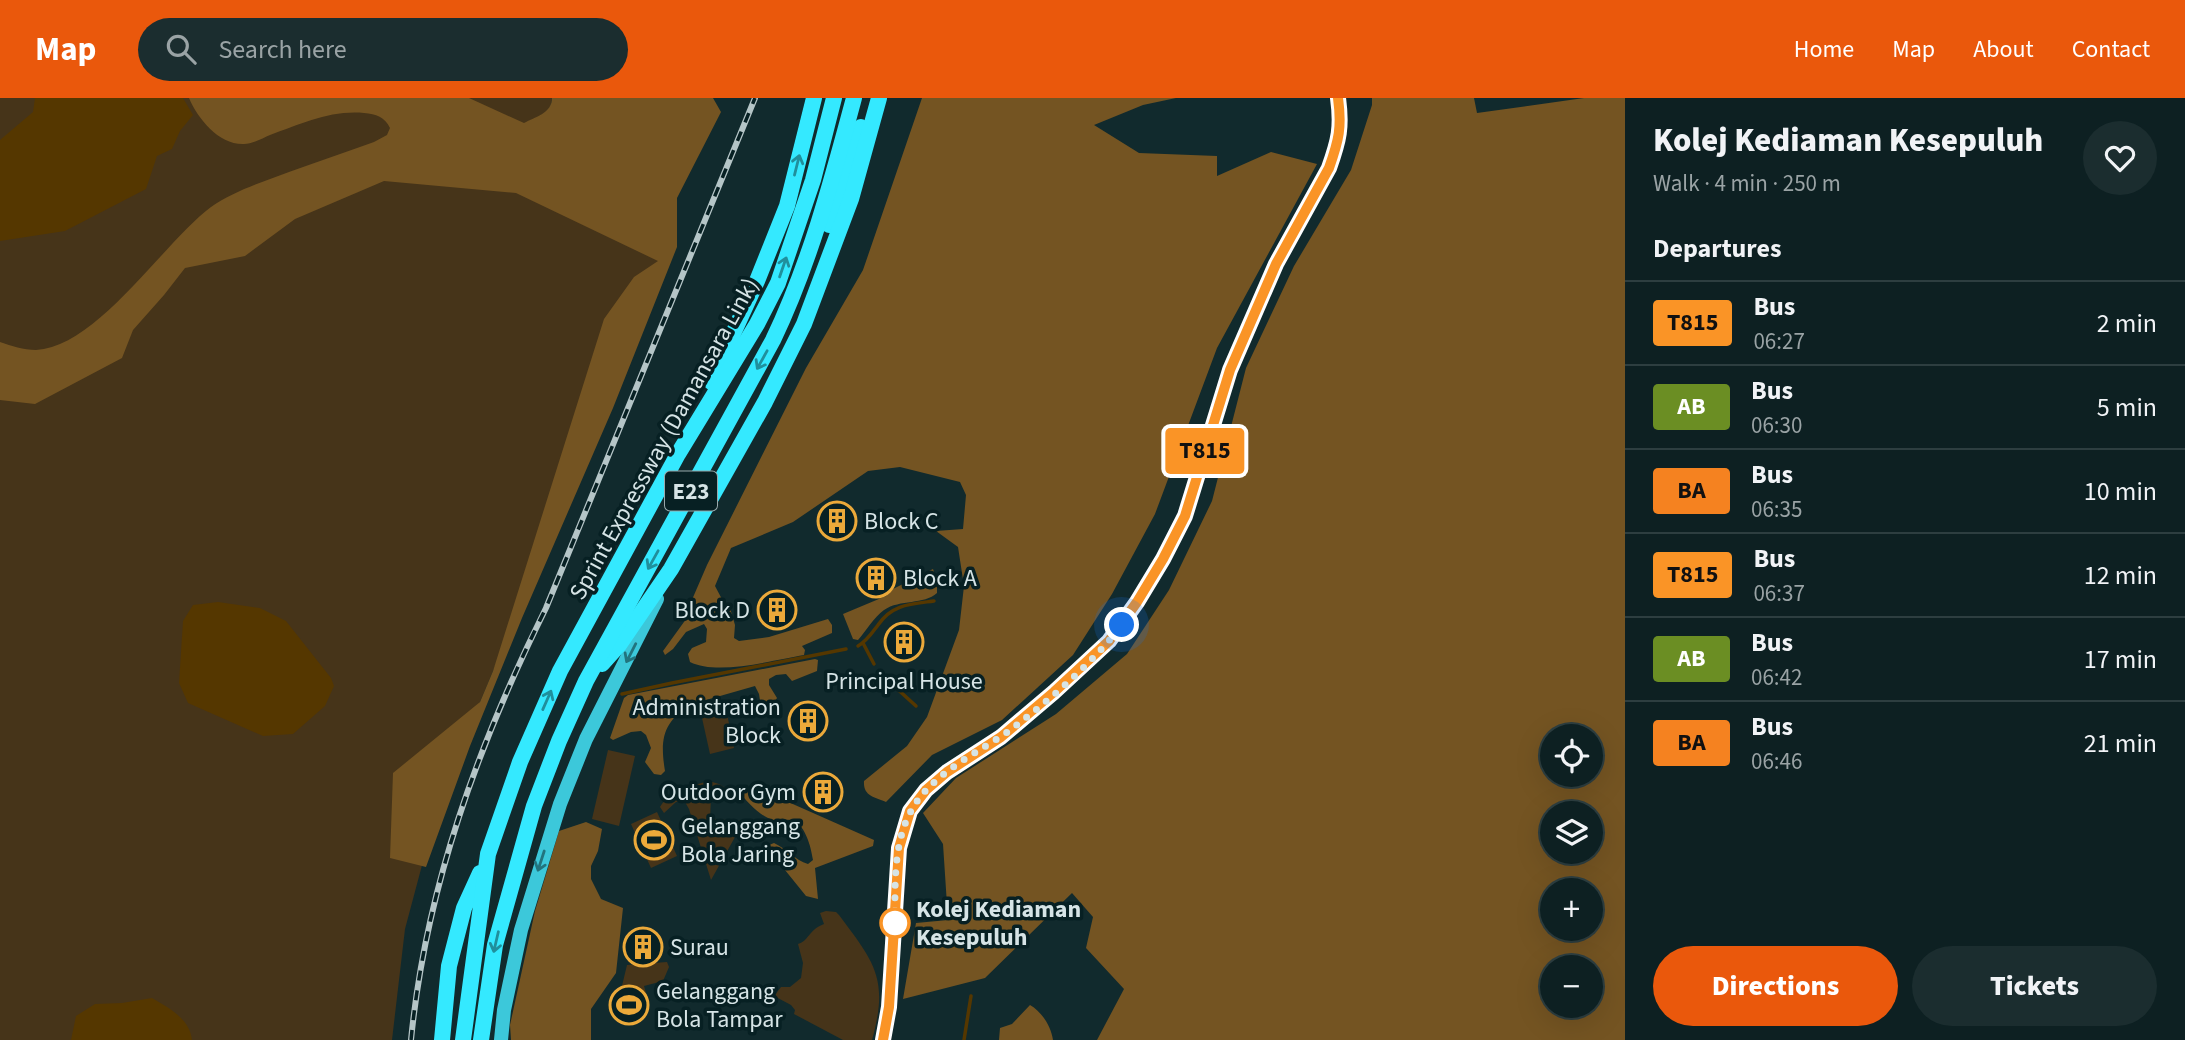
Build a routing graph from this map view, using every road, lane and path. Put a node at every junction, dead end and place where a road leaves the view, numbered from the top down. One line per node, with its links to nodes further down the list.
1 (814, 98): 10 (highway, one-way to 1)
2 (835, 98): 10 (highway, Sprint Expressway (Damansara Link) / E23, one-way to 2)
3 (855, 98): 9 (highway, Sprint Expressway (Damansara Link) / E23)
4 (869, 98): 7 (highway)
5 (879, 98): 8 (highway)
6 (1338, 98): 18 (street)
7 (852, 159): 8 (highway); 9 (highway)
8 (843, 219): 11 (highway)
9 (793, 299): 12 (highway, Sprint Expressway (Damansara Link) / E23, one-way to 12)
10 (678, 454): 13 (highway, Sprint Expressway (Damansara Link) / E23, one-way to 10)
11 (671, 569): 12 (highway); 17 (main road, one-way to 17)
12 (586, 681): 16 (highway, Sprint Expressway (Damansara Link) / E23, one-way to 16)
13 (488, 854): 14 (highway); 15 (highway, Sprint Expressway (Damansara Link) / E23)
14 (442, 1040)
15 (463, 1040)
16 (481, 1040)
17 (501, 1040)
18 (883, 1040)

